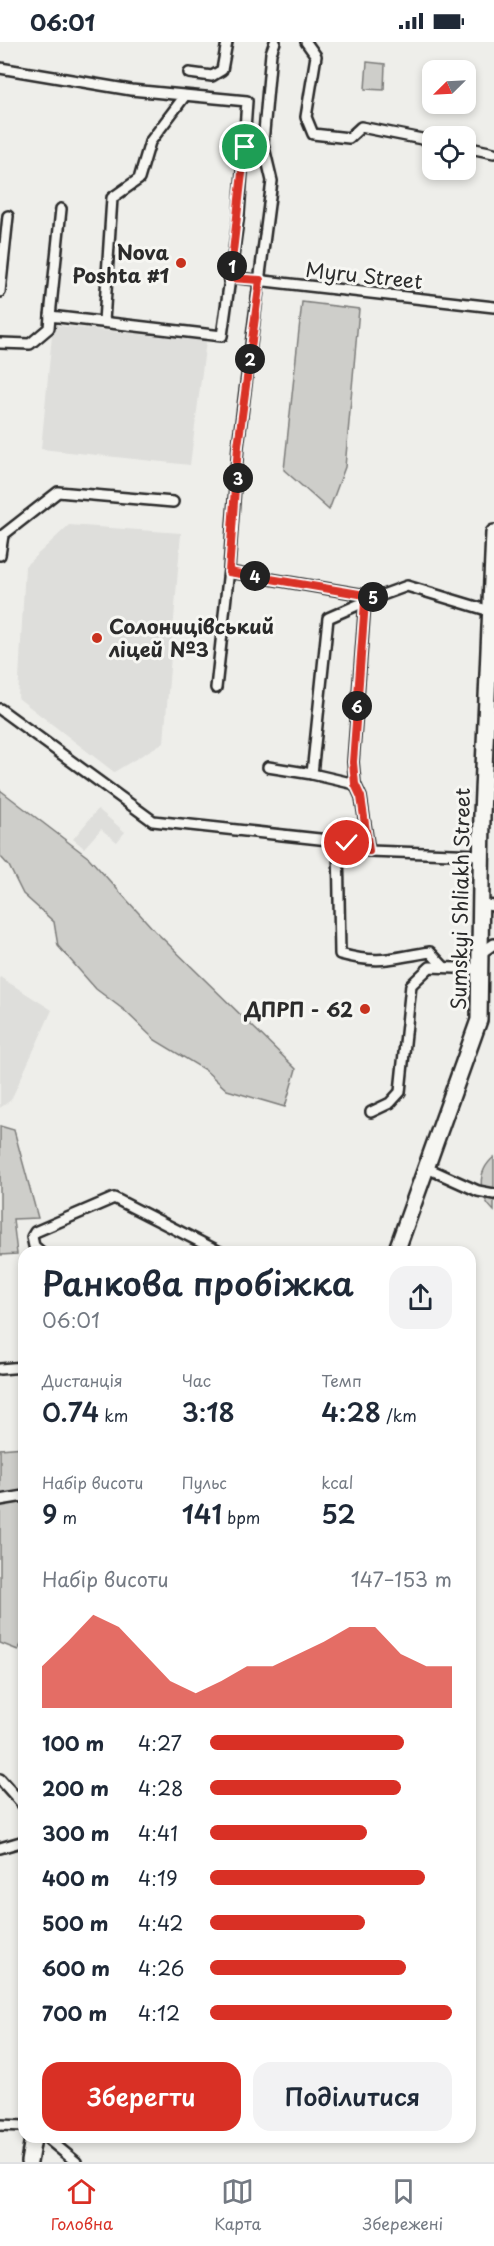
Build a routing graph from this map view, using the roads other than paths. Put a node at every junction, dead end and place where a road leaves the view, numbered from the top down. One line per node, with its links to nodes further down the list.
1 (226, 42): 5 (street)
2 (275, 42): 13 (street)
3 (308, 44): 7 (street)
4 (0, 68): 6 (street)
5 (189, 73)
6 (184, 97): 12 (street); 17 (street)
7 (422, 139)
8 (476, 149): 9 (street)
9 (494, 153)
10 (61, 209): 16 (street)
11 (8, 216): 14 (street)
12 (230, 278): 13 (street, Myru Street); 17 (street)
13 (260, 280): 15 (street, Myru Street); 22 (street)
14 (0, 292)
15 (494, 307)
16 (50, 316): 17 (street); 18 (street)
17 (104, 322)
18 (0, 343)
19 (173, 502): 21 (street)
20 (494, 533): 25 (main road, Sumskyi Shliakh Street)
21 (0, 555)
22 (229, 572): 23 (street); 26 (street)
23 (377, 597): 24 (street); 25 (street)
24 (365, 602): 29 (street); 30 (street)
25 (490, 611): 31 (main road, Sumskyi Shliakh Street)
26 (216, 688)
27 (0, 709): 32 (street)
28 (268, 767): 29 (street)
29 (312, 774): 30 (street)
30 (355, 784): 33 (street)
31 (488, 815): 34 (main road, Sumskyi Shliakh Street)
32 (338, 841): 33 (street); 38 (street)
33 (369, 851): 34 (street)
34 (481, 855): 35 (main road, Sumskyi Shliakh Street)
35 (487, 905): 37 (main road, Sumskyi Shliakh Street)
36 (494, 944): 37 (street)
37 (481, 953): 39 (main road, Sumskyi Shliakh Street)
38 (443, 966): 39 (street); 40 (street)
39 (481, 969): 41 (main road, Sumskyi Shliakh Street)
40 (370, 1112)
41 (427, 1168): 42 (street); 45 (main road, Sumskyi Shliakh Street)
42 (494, 1194)
43 (34, 1246): 44 (street)
44 (208, 1246)
45 (398, 1246)
46 (18, 1368): 47 (street)
47 (0, 1369)
48 (18, 1497): 49 (street)
49 (0, 1500)
50 (0, 1779): 51 (street)
51 (18, 1799)
52 (18, 1843): 53 (street)
53 (0, 1848)
54 (0, 2125): 55 (street)
55 (18, 2126)
56 (32, 2143): 58 (main road)
57 (53, 2143): 59 (street)
58 (29, 2162)
59 (76, 2162)

